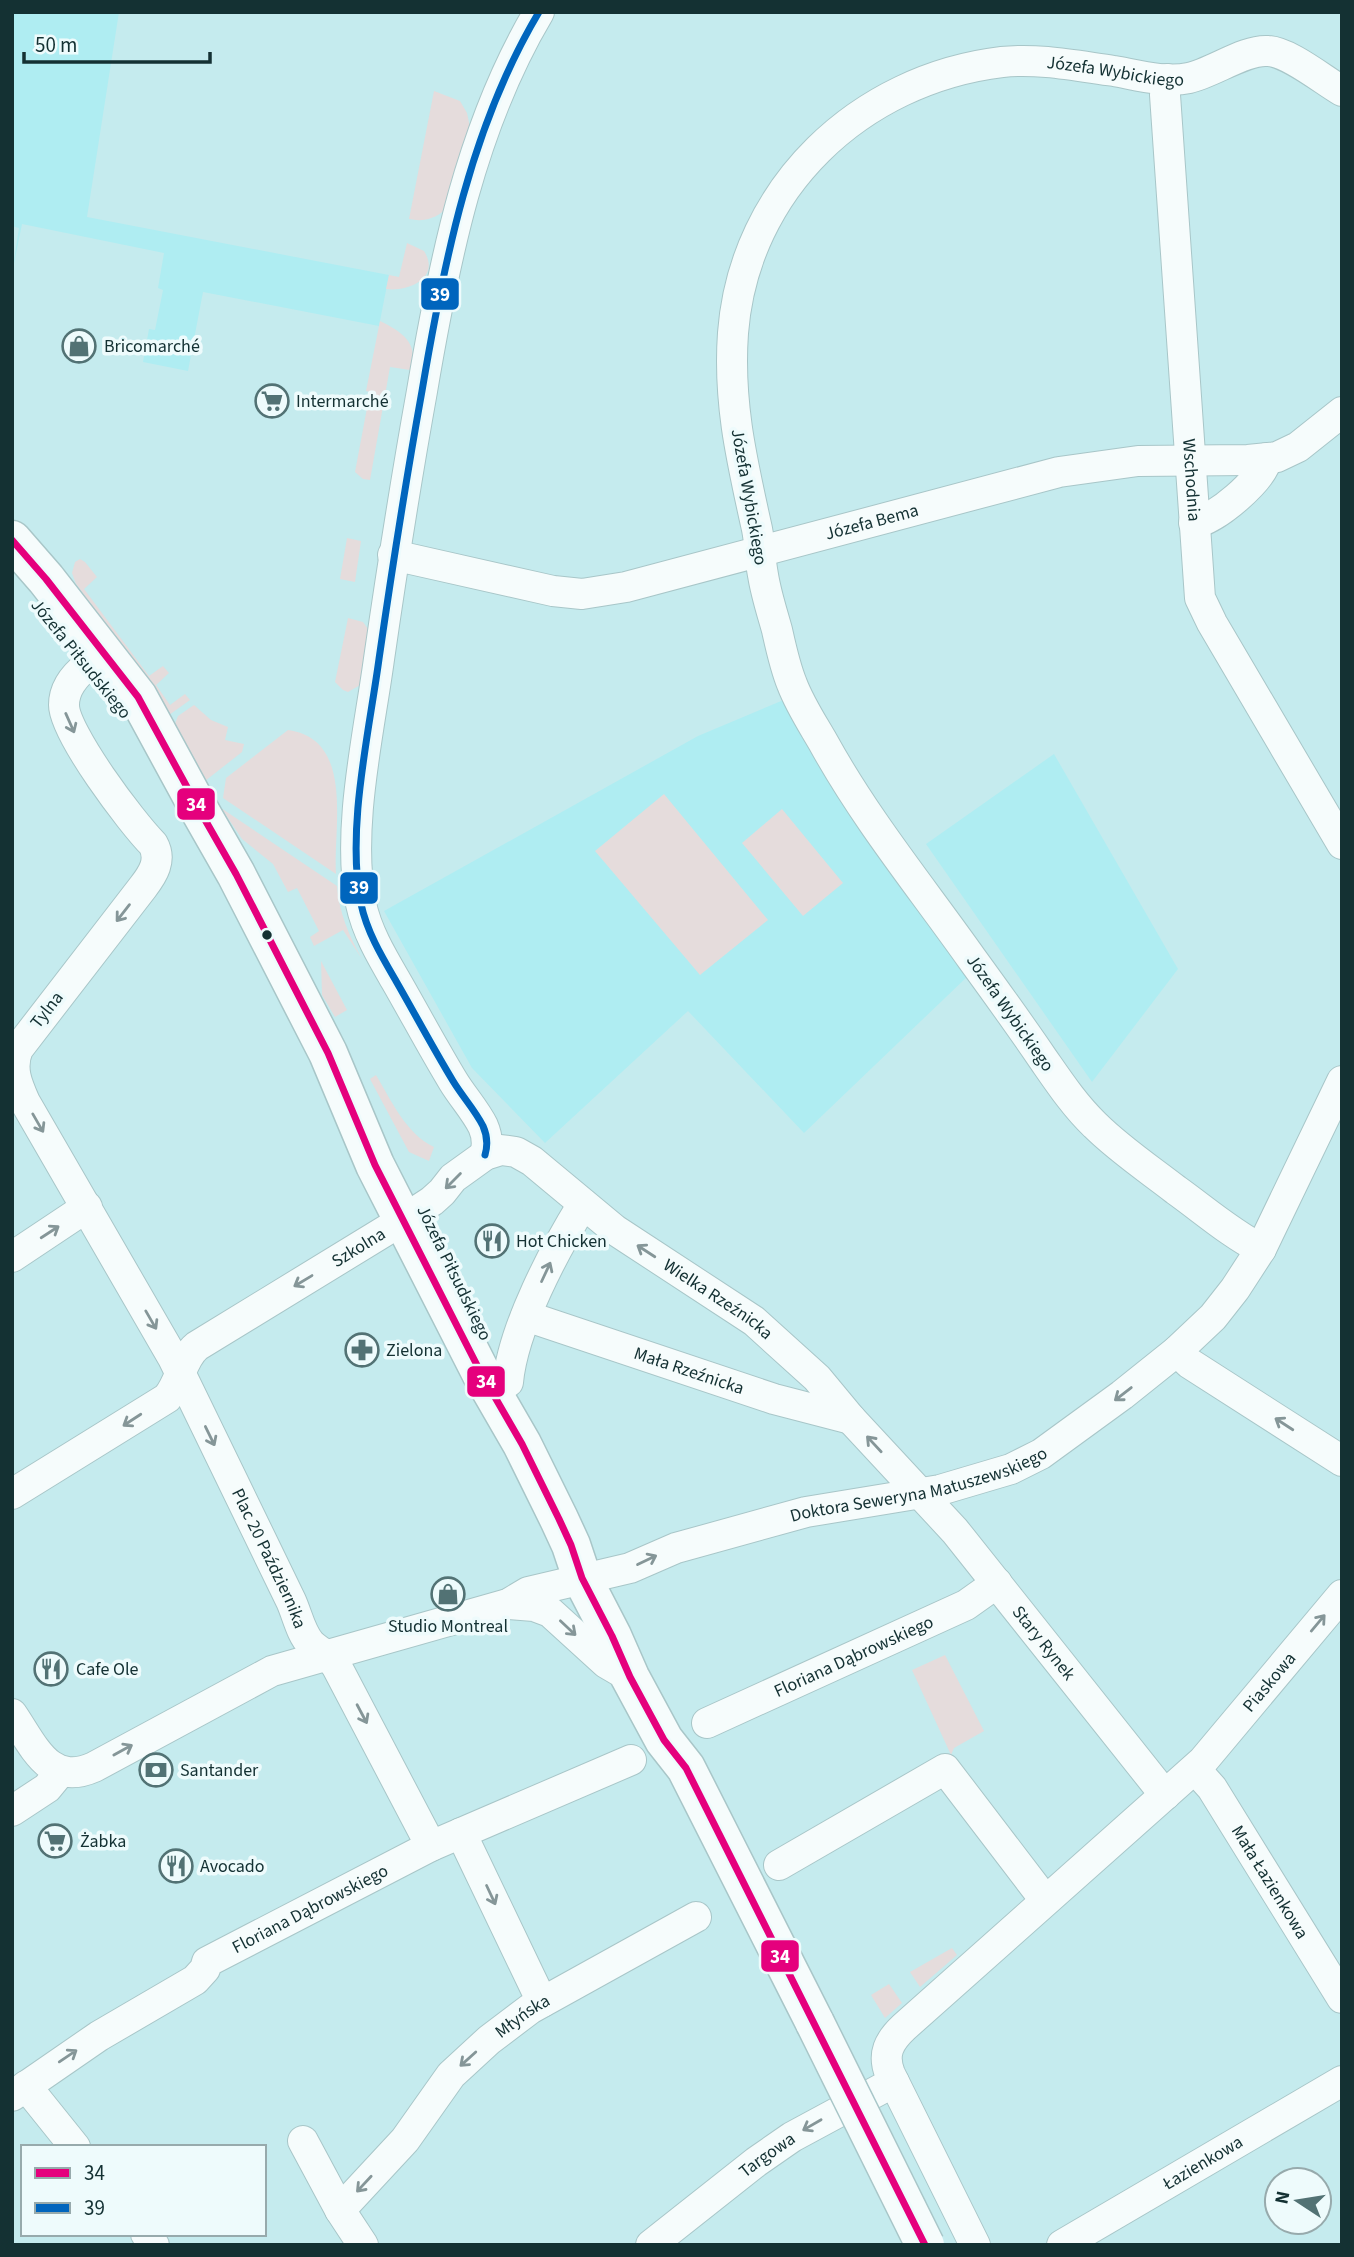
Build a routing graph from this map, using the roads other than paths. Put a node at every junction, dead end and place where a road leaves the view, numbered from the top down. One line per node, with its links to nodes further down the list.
1 (539, 12): 10 (street)
2 (1167, 79): 3 (street, Józefa Wybickiego); 6 (street, Wschodnia); 9 (street, Józefa Wybickiego)
3 (1342, 91)
4 (1342, 412): 5 (street, Józefa Bema)
5 (1267, 458): 6 (street, Józefa Bema); 7 (street)
6 (1190, 460): 7 (street, Wschodnia); 9 (street, Józefa Bema)
7 (1194, 523): 14 (street, Wschodnia)
8 (12, 540): 13 (street, Józefa Piłsudskiego)
9 (760, 552): 10 (street, Józefa Bema); 20 (street, Józefa Wybickiego)
10 (393, 555): 16 (street)
11 (12, 574): 12 (street, Józefa Piłsudskiego)
12 (88, 665): 13 (street, Józefa Piłsudskiego); 18 (street, Tylna, one-way to 18)
13 (200, 811): 19 (street, Józefa Piłsudskiego)
14 (1342, 844)
15 (1342, 1081): 20 (street, Doktora Seweryna Matuszewskiego)
16 (485, 1155): 17 (street, Wielka Rzeźnicka); 19 (street, Szkolna, one-way to 19)
17 (583, 1204): 22 (street, one-way to 17); 26 (street, Wielka Rzeźnicka, one-way to 17)
18 (87, 1208): 21 (street, one-way to 18); 24 (street, Tylna, one-way to 24)
19 (412, 1214): 24 (street, Szkolna, one-way to 24); 25 (street, Józefa Piłsudskiego); 30 (street, Józefa Piłsudskiego)
20 (1261, 1249): 23 (street, Doktora Seweryna Matuszewskiego)
21 (12, 1257)
22 (526, 1316): 25 (street); 26 (street, Mała Rzeźnicka)
23 (1177, 1351): 27 (street, one-way to 23); 29 (street, Doktora Seweryna Matuszewskiego, one-way to 29)
24 (180, 1375): 28 (street, one-way to 28); 34 (street, Plac 20 Października, one-way to 34)
25 (508, 1382): 30 (street, Józefa Piłsudskiego)
26 (851, 1419): 29 (street, Wielka Rzeźnicka, one-way to 26)
27 (1342, 1461)
28 (12, 1494)
29 (920, 1494): 30 (street, Doktora Seweryna Matuszewskiego, one-way to 29); 31 (street, Stary Rynek)
30 (592, 1576): 33 (street, Doktora Seweryna Matuszewskiego); 35 (street, Józefa Piłsudskiego); 39 (street, Józefa Piłsudskiego)
31 (997, 1583): 37 (street, Floriana Dąbrowskiego); 42 (street, Stary Rynek)
32 (1342, 1595): 40 (street, Piaskowa, one-way to 32)
33 (508, 1604): 34 (street, Doktora Seweryna Matuszewskiego); 35 (street, one-way to 35)
34 (328, 1655): 41 (street, one-way to 34); 45 (street, Plac 20 Października, one-way to 45)
35 (630, 1677): 39 (street, Józefa Piłsudskiego)
36 (12, 1714): 41 (street)
37 (707, 1723)
38 (631, 1760): 44 (street, Floriana Dąbrowskiego)
39 (685, 1768): 59 (street, Józefa Piłsudskiego, bridge)
40 (1195, 1769): 42 (street); 49 (street, Mała Łazienkowa)
41 (61, 1771): 43 (street)
42 (1165, 1795): 47 (street)
43 (12, 1811)
44 (461, 1833): 45 (street, Floriana Dąbrowskiego); 50 (street, one-way to 50)
45 (430, 1846): 53 (street, Floriana Dąbrowskiego, one-way to 45)
46 (779, 1865): 47 (street)
47 (1039, 1906): 52 (street)
48 (696, 1917): 50 (street, Młyńska)
49 (1342, 1998)
50 (542, 2002): 56 (street, Młyńska, one-way to 56)
51 (1342, 2081): 61 (street, Łazienkowa)
52 (894, 2082): 58 (street, Targowa, one-way to 58); 60 (street)
53 (19, 2091): 55 (street)
54 (303, 2141): 56 (street)
55 (73, 2145)
56 (340, 2210): 57 (street)
57 (363, 2245)
58 (652, 2245)
59 (925, 2245)
60 (975, 2245)
61 (1062, 2245)

